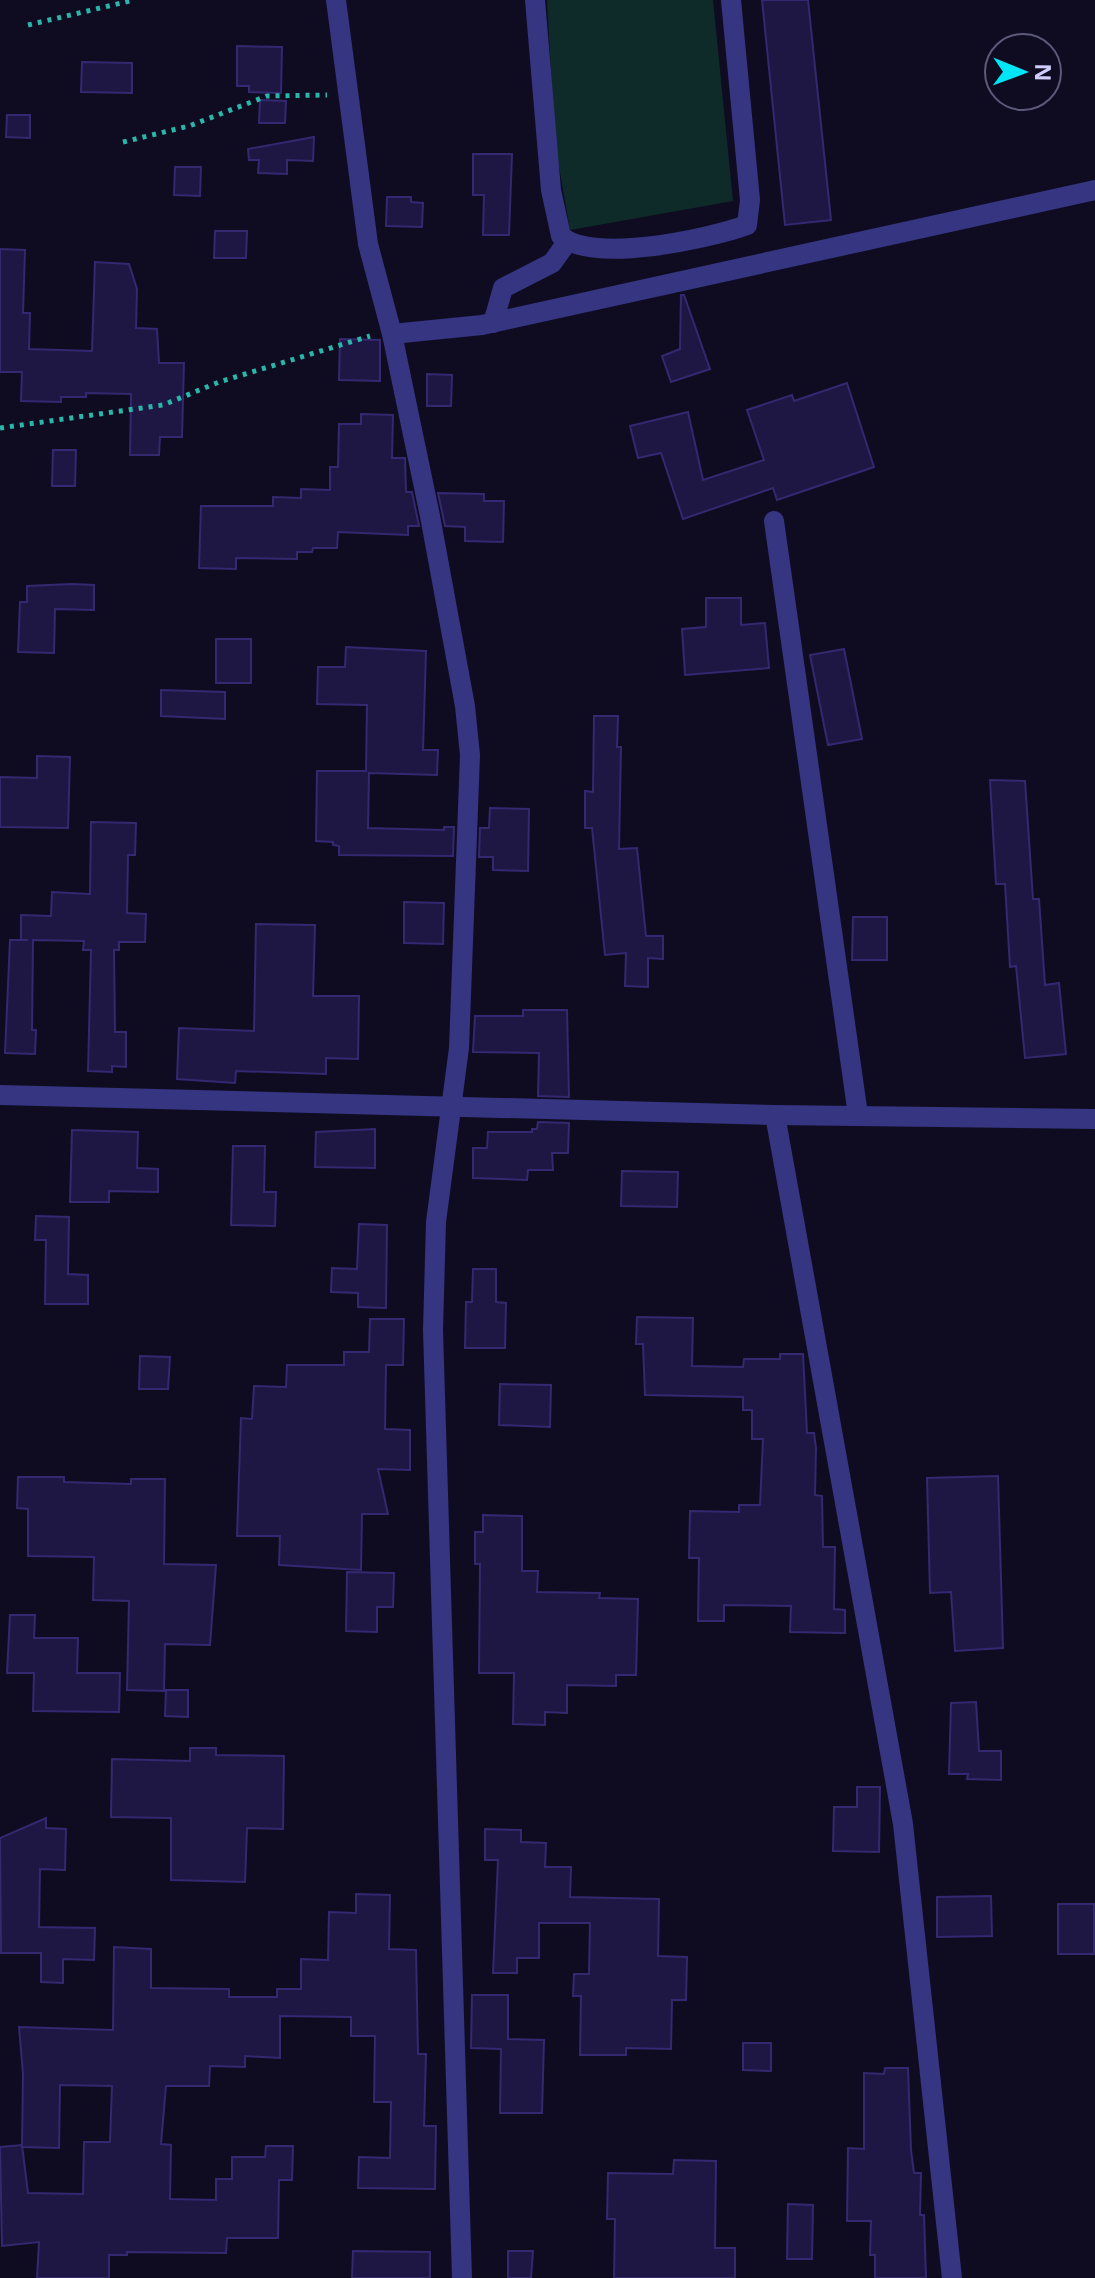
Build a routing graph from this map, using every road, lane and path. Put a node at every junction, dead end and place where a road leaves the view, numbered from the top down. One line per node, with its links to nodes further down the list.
1 (134, 0): 5 (path)
2 (336, 0): 6 (street)
3 (535, 0): 9 (street)
4 (731, 0): 9 (street)
5 (28, 25)
6 (348, 95): 7 (path); 11 (street)
7 (123, 142)
8 (1095, 190): 10 (street)
9 (568, 241): 10 (street)
10 (493, 323): 11 (street)
11 (391, 332): 12 (path); 15 (street)
12 (0, 428)
13 (774, 521): 17 (street)
14 (0, 1095): 15 (street)
15 (452, 1108): 16 (street); 19 (street)
16 (775, 1115): 17 (street); 20 (street)
17 (858, 1115): 18 (street)
18 (1095, 1119)
19 (462, 2278)
20 (952, 2278)

